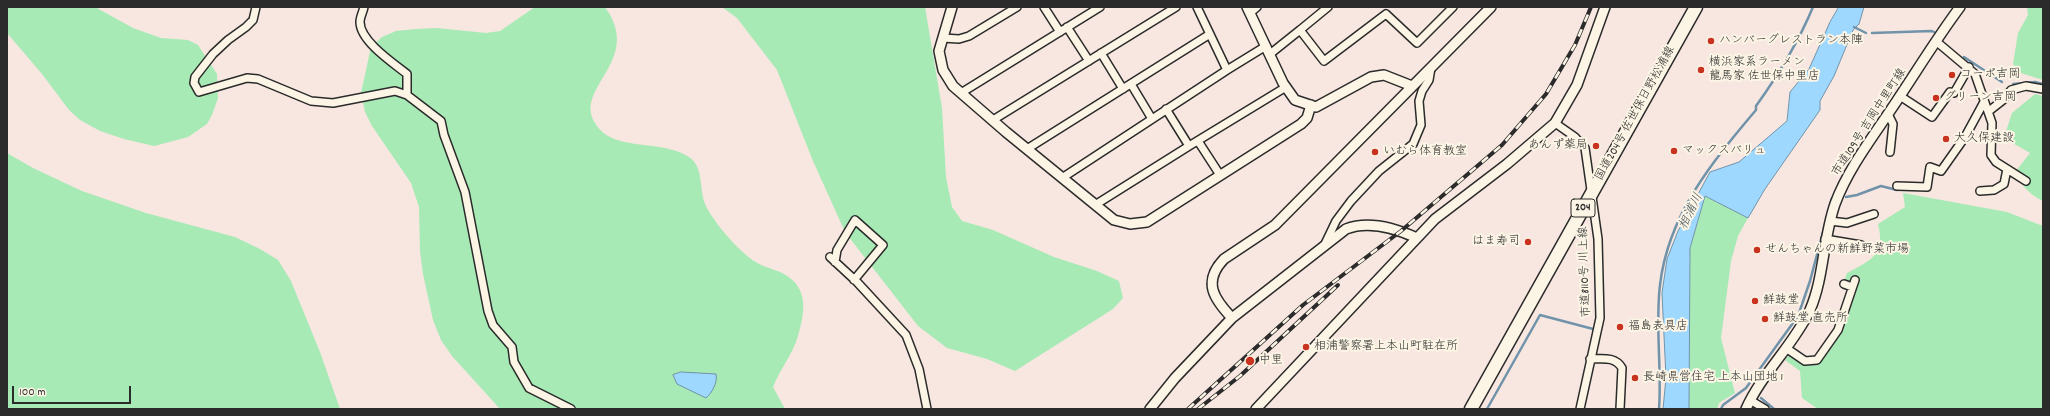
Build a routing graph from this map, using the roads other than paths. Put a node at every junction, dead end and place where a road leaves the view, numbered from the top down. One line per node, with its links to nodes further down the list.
1 (256, 7): 34 (street)
2 (364, 7): 34 (street)
3 (952, 7): 20 (street)
4 (1017, 7): 20 (street)
5 (1044, 7): 18 (street)
6 (1100, 7): 16 (street)
7 (1176, 7): 23 (street)
8 (1197, 7): 19 (street)
9 (1328, 7): 17 (street)
10 (1453, 7): 17 (street)
11 (1491, 7): 26 (street)
12 (1605, 7): 43 (street)
13 (1696, 7): 54 (highway, 国道204号 佐世保日野松浦線 / 204)
14 (1960, 7): 21 (street, 市道109号 吉岡中里町線)
15 (1251, 9): 22 (street)
16 (1067, 27): 18 (street); 24 (street)
17 (1300, 30): 22 (street)
18 (1060, 32): 33 (street)
19 (1210, 34): 27 (street); 28 (street)
20 (943, 38): 33 (street)
21 (1937, 42): 25 (street); 35 (street, 市道109号 吉岡中里町線)
22 (1268, 50): 27 (street); 30 (street)
23 (1101, 53): 24 (street); 31 (street)
24 (1089, 61): 42 (street)
25 (1969, 67): 35 (street); 36 (street)
26 (1431, 68): 29 (street); 60 (street)
27 (1227, 70): 38 (street)
28 (1131, 84): 31 (street); 41 (street)
29 (1412, 86): 37 (street); 64 (street)
30 (1286, 87): 37 (street); 44 (street)
31 (1123, 89): 46 (street)
32 (2043, 89): 39 (street)
33 (961, 92): 42 (street)
34 (407, 95): 68 (street)
35 (1900, 96): 40 (street, 市道109号 吉岡中里町線)
36 (1984, 102): 39 (street); 52 (street)
37 (1311, 105): 49 (street)
38 (1166, 109): 41 (street); 45 (street)
39 (1989, 110): 48 (street)
40 (1888, 114): 47 (street); 57 (street, 市道109号 吉岡中里町線)
41 (1152, 118): 50 (street)
42 (993, 120): 46 (street)
43 (1555, 123): 54 (street, 市道8110号 川上線); 58 (street)
44 (1198, 141): 45 (street); 49 (street)
45 (1189, 146): 55 (street)
46 (1027, 149): 50 (street)
47 (1890, 152)
48 (2007, 169): 51 (street); 53 (street)
49 (1220, 175): 55 (street)
50 (1062, 178): 55 (street)
51 (2026, 181)
52 (1898, 186)
53 (1980, 191)
54 (1591, 194): 66 (street, 市道8110号 川上線); 72 (highway, 国道204号 佐世保日野松浦線 / 204)
55 (1095, 205)
56 (1874, 214): 57 (street)
57 (1830, 220): 59 (street, 市道109号 吉岡中里町線)
58 (1417, 238): 60 (street); 71 (street)
59 (1825, 239): 61 (street); 65 (street, 市道109号 吉岡中里町線)
60 (1324, 244): 64 (street)
61 (1862, 245)
62 (854, 280): 62 (street); 69 (street)
63 (1844, 284): 65 (street)
64 (1232, 318): 70 (street)
65 (1786, 348): 67 (street, 市道109号 吉岡中里町線)
66 (1590, 359): 73 (street, 市道8110号 川上線); 74 (street)
67 (1750, 400): 75 (street, 市道109号 吉岡中里町線); 76 (street)
68 (571, 409)
69 (927, 409)
70 (1150, 409)
71 (1256, 409)
72 (1471, 409)
73 (1580, 409)
74 (1620, 409)
75 (1746, 409)
76 (1765, 409)

